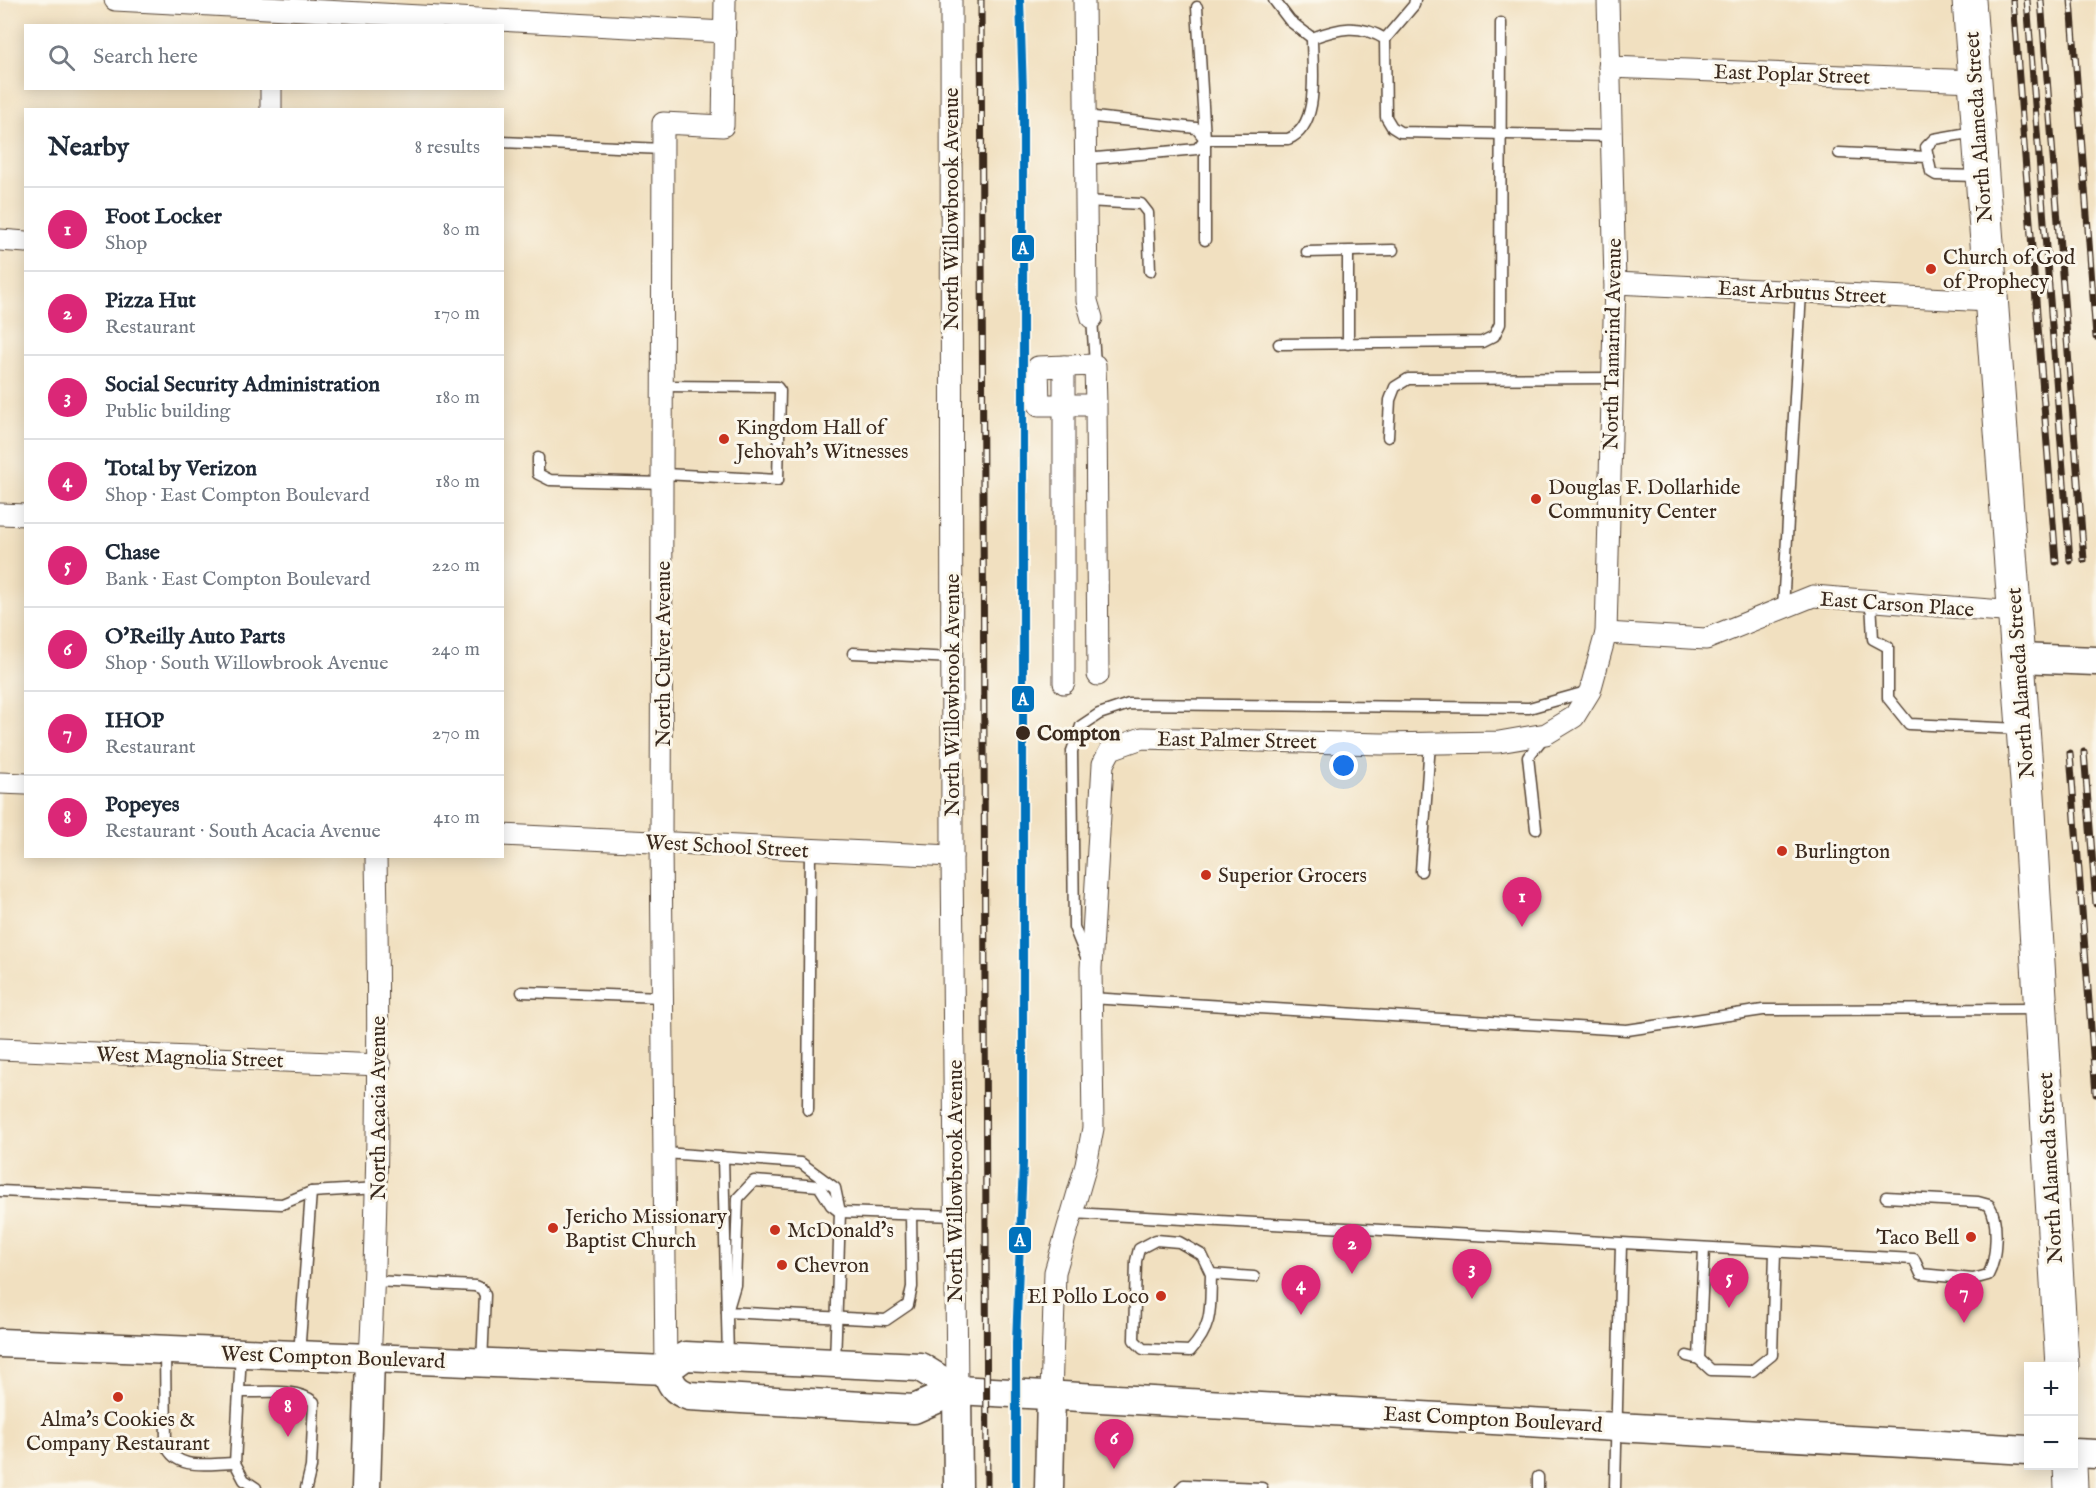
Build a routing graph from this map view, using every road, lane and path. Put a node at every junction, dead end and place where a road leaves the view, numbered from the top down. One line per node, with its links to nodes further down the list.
1 (115, 0): 10 (street)
2 (725, 0): 12 (street, North Culver Avenue)
3 (951, 0): 59 (street, North Willowbrook Avenue)
4 (1084, 0): 19 (street)
5 (1274, 0): 13 (lane)
6 (1415, 0): 14 (lane)
7 (1608, 0): 15 (street, North Tamarind Avenue)
8 (1969, 0): 16 (main road, North Alameda Street)
9 (1197, 8): 23 (lane)
10 (270, 11): 12 (street)
11 (1501, 23): 21 (lane)
12 (725, 32): 25 (street, North Culver Avenue)
13 (1312, 38): 14 (lane); 23 (lane)
14 (1385, 39): 21 (lane)
15 (1609, 67): 16 (street, East Poplar Street); 22 (street, North Tamarind Avenue)
16 (1975, 81): 20 (main road, North Alameda Street)
17 (271, 90): 18 (street)
18 (271, 108)
19 (1085, 116): 23 (lane); 28 (street)
20 (1979, 131): 27 (lane); 29 (main road, North Alameda Street)
21 (1500, 135): 22 (lane); 43 (lane)
22 (1611, 136): 38 (street, North Tamarind Avenue)
23 (1205, 139): 28 (lane); 32 (lane)
24 (504, 142): 25 (lane)
25 (663, 149): 46 (street, North Culver Avenue)
26 (1839, 153): 27 (lane)
27 (1928, 157): 29 (lane)
28 (1085, 159): 30 (street)
29 (1982, 176): 40 (main road, North Alameda Street)
30 (1086, 201): 37 (lane); 41 (street)
31 (0, 240): 33 (street)
32 (1205, 240)
33 (24, 242)
34 (1393, 250): 36 (lane)
35 (1307, 252): 36 (lane)
36 (1348, 252): 43 (lane)
37 (1150, 271)
38 (1615, 283): 39 (street, East Arbutus Street); 45 (street, North Tamarind Avenue)
39 (1801, 292): 40 (street, East Arbutus Street); 55 (lane)
40 (1990, 301): 56 (main road, North Alameda Street)
41 (1092, 318): 44 (lane)
42 (1279, 344): 43 (lane)
43 (1348, 344)
44 (1095, 365): 47 (street); 48 (street)
45 (1612, 378): 49 (lane); 57 (street, North Tamarind Avenue)
46 (664, 386): 51 (street, North Culver Avenue); 51 (lane)
47 (1064, 405): 48 (street); 63 (street)
48 (1096, 405): 62 (street)
49 (1388, 438)
50 (538, 458): 51 (lane)
51 (664, 478): 73 (street, North Culver Avenue)
52 (0, 514): 53 (street)
53 (24, 515)
54 (1871, 601): 55 (street, East Carson Place); 56 (street, East Carson Place); 66 (lane)
55 (1783, 608): 57 (street, East Carson Place)
56 (2015, 612): 60 (main road, North Alameda Street)
57 (1606, 633): 64 (street, North Tamarind Avenue)
58 (853, 653): 59 (lane)
59 (952, 658): 75 (street, North Willowbrook Avenue)
60 (2018, 658): 61 (main road); 66 (main road, North Alameda Street)
61 (2096, 661)
62 (1098, 675)
63 (1064, 683)
64 (1590, 691): 65 (street, North Tamarind Avenue); 78 (lane)
65 (1574, 717): 67 (street, East Palmer Street)
66 (2023, 729): 82 (main road, North Alameda Street)
67 (1546, 734): 68 (street, East Palmer Street); 71 (lane)
68 (1430, 743): 77 (lane); 78 (street, East Palmer Street)
69 (0, 783): 70 (street)
70 (24, 784)
71 (1536, 829)
72 (504, 835): 73 (street, West School Street)
73 (661, 843): 74 (street, West School Street); 80 (street, North Culver Avenue)
74 (810, 850): 75 (street, West School Street); 85 (lane)
75 (952, 856): 95 (street, North Willowbrook Avenue)
76 (376, 858): 84 (street, North Acacia Avenue)
77 (1421, 871)
78 (1090, 968): 81 (street)
79 (522, 992): 80 (lane)
80 (662, 997): 86 (street, North Culver Avenue)
81 (1090, 999): 82 (lane); 93 (street)
82 (2041, 1010): 112 (main road, North Alameda Street)
83 (0, 1049): 84 (street, West Magnolia Street)
84 (380, 1065): 88 (street, North Acacia Avenue)
85 (808, 1110)
86 (665, 1153): 87 (lane); 115 (street, North Culver Avenue)
87 (723, 1157): 92 (lane); 102 (lane)
88 (378, 1188): 90 (lane); 101 (street, North Acacia Avenue)
89 (0, 1191): 90 (lane)
90 (311, 1192): 107 (lane)
91 (1886, 1197): 98 (lane)
92 (840, 1212): 94 (lane); 102 (lane); 103 (lane)
93 (1072, 1213): 96 (lane); 118 (street)
94 (911, 1214): 95 (lane); 103 (lane)
95 (956, 1216): 116 (street, North Willowbrook Avenue)
96 (1621, 1244): 97 (lane); 119 (lane)
97 (1704, 1248): 98 (lane); 111 (lane)
98 (1775, 1252): 111 (lane)
99 (1211, 1274): 99 (lane); 100 (lane)
100 (1254, 1277)
101 (374, 1281): 110 (street, North Acacia Avenue); 113 (lane)
102 (727, 1312): 103 (lane); 109 (lane)
103 (837, 1317): 114 (lane)
104 (0, 1343): 105 (main road, West Compton Boulevard)
105 (165, 1350): 106 (main road, West Compton Boulevard); 123 (lane)
106 (241, 1353): 107 (main road, West Compton Boulevard); 117 (lane)
107 (299, 1355): 110 (main road, West Compton Boulevard)
108 (1688, 1356): 111 (lane)
109 (728, 1357): 114 (main road); 115 (main road)
110 (370, 1359): 113 (main road, West Compton Boulevard); 127 (main road)
111 (1699, 1359)
112 (2062, 1362)
113 (482, 1363): 115 (main road, West Compton Boulevard)
114 (835, 1363): 116 (main road)
115 (666, 1370): 116 (main road)
116 (957, 1390): 118 (main road, East Compton Boulevard); 128 (main road)
117 (239, 1392): 123 (lane); 126 (lane)
118 (1051, 1395): 119 (main road, East Compton Boulevard); 129 (main road)
119 (1616, 1425): 120 (main road, East Compton Boulevard); 133 (lane)
120 (2024, 1450)
121 (2078, 1453): 122 (main road)
122 (2096, 1454)
123 (235, 1463): 125 (lane)
124 (2070, 1470): 134 (main road)
125 (256, 1488)
126 (306, 1488)
127 (366, 1488)
128 (958, 1488)
129 (1049, 1488)
130 (1181, 1488): 131 (lane)
131 (1240, 1488): 132 (lane)
132 (1262, 1488)
133 (1615, 1488)
134 (2071, 1488)

